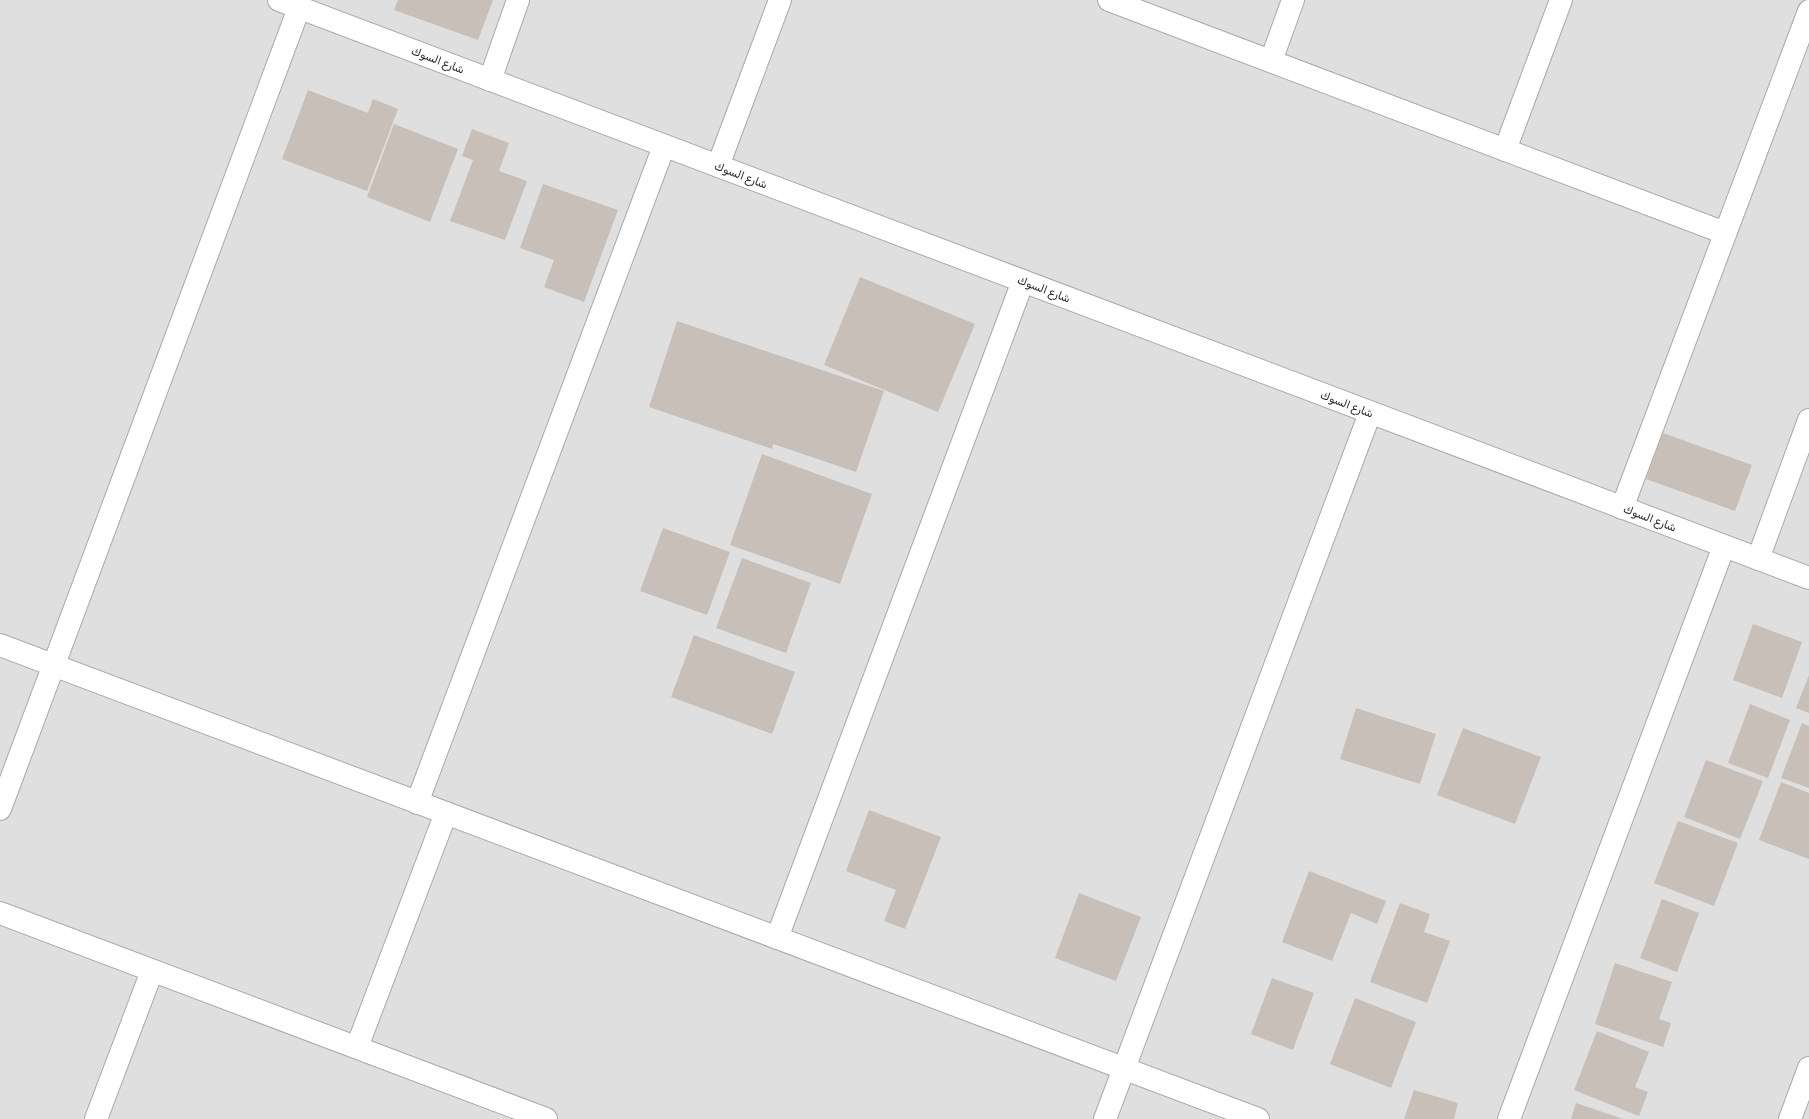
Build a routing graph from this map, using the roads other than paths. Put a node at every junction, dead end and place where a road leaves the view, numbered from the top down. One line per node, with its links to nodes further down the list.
1 (279, 0): 7 (street, شارع السوك)
2 (518, 0): 10 (street)
3 (780, 0): 13 (street)
4 (1109, 0): 9 (street)
5 (1294, 0): 9 (street)
6 (1561, 0): 12 (street)
7 (299, 8): 10 (street, شارع السوك); 23 (street)
8 (1809, 12): 14 (street)
9 (1271, 61): 12 (street)
10 (490, 80): 11 (street, شارع السوك)
11 (664, 146): 13 (street, شارع السوك); 24 (street)
12 (1505, 150): 14 (street)
13 (718, 166): 15 (street, شارع السوك)
14 (1725, 233): 18 (street)
15 (1023, 281): 16 (street, شارع السوك); 28 (street)
16 (1370, 413): 18 (street, شارع السوك); 31 (street)
17 (1809, 420): 20 (street)
18 (1622, 508): 19 (street, شارع السوك)
19 (1724, 546): 20 (street, شارع السوك); 38 (street)
20 (1758, 559): 21 (street, شارع السوك)
21 (1809, 578)
22 (0, 645): 23 (street)
23 (53, 665): 24 (street); 25 (street)
24 (417, 803): 26 (street)
25 (0, 809)
26 (446, 814): 28 (street); 30 (street)
27 (0, 913): 29 (street)
28 (777, 938): 31 (street)
29 (152, 971): 30 (street); 34 (street)
30 (357, 1048): 33 (street)
31 (1124, 1068): 36 (street); 37 (street)
32 (1809, 1068): 39 (street)
33 (502, 1111): 35 (street)
34 (96, 1119)
35 (546, 1119)
36 (1105, 1119)
37 (1258, 1119)
38 (1509, 1119)
39 (1790, 1119)

